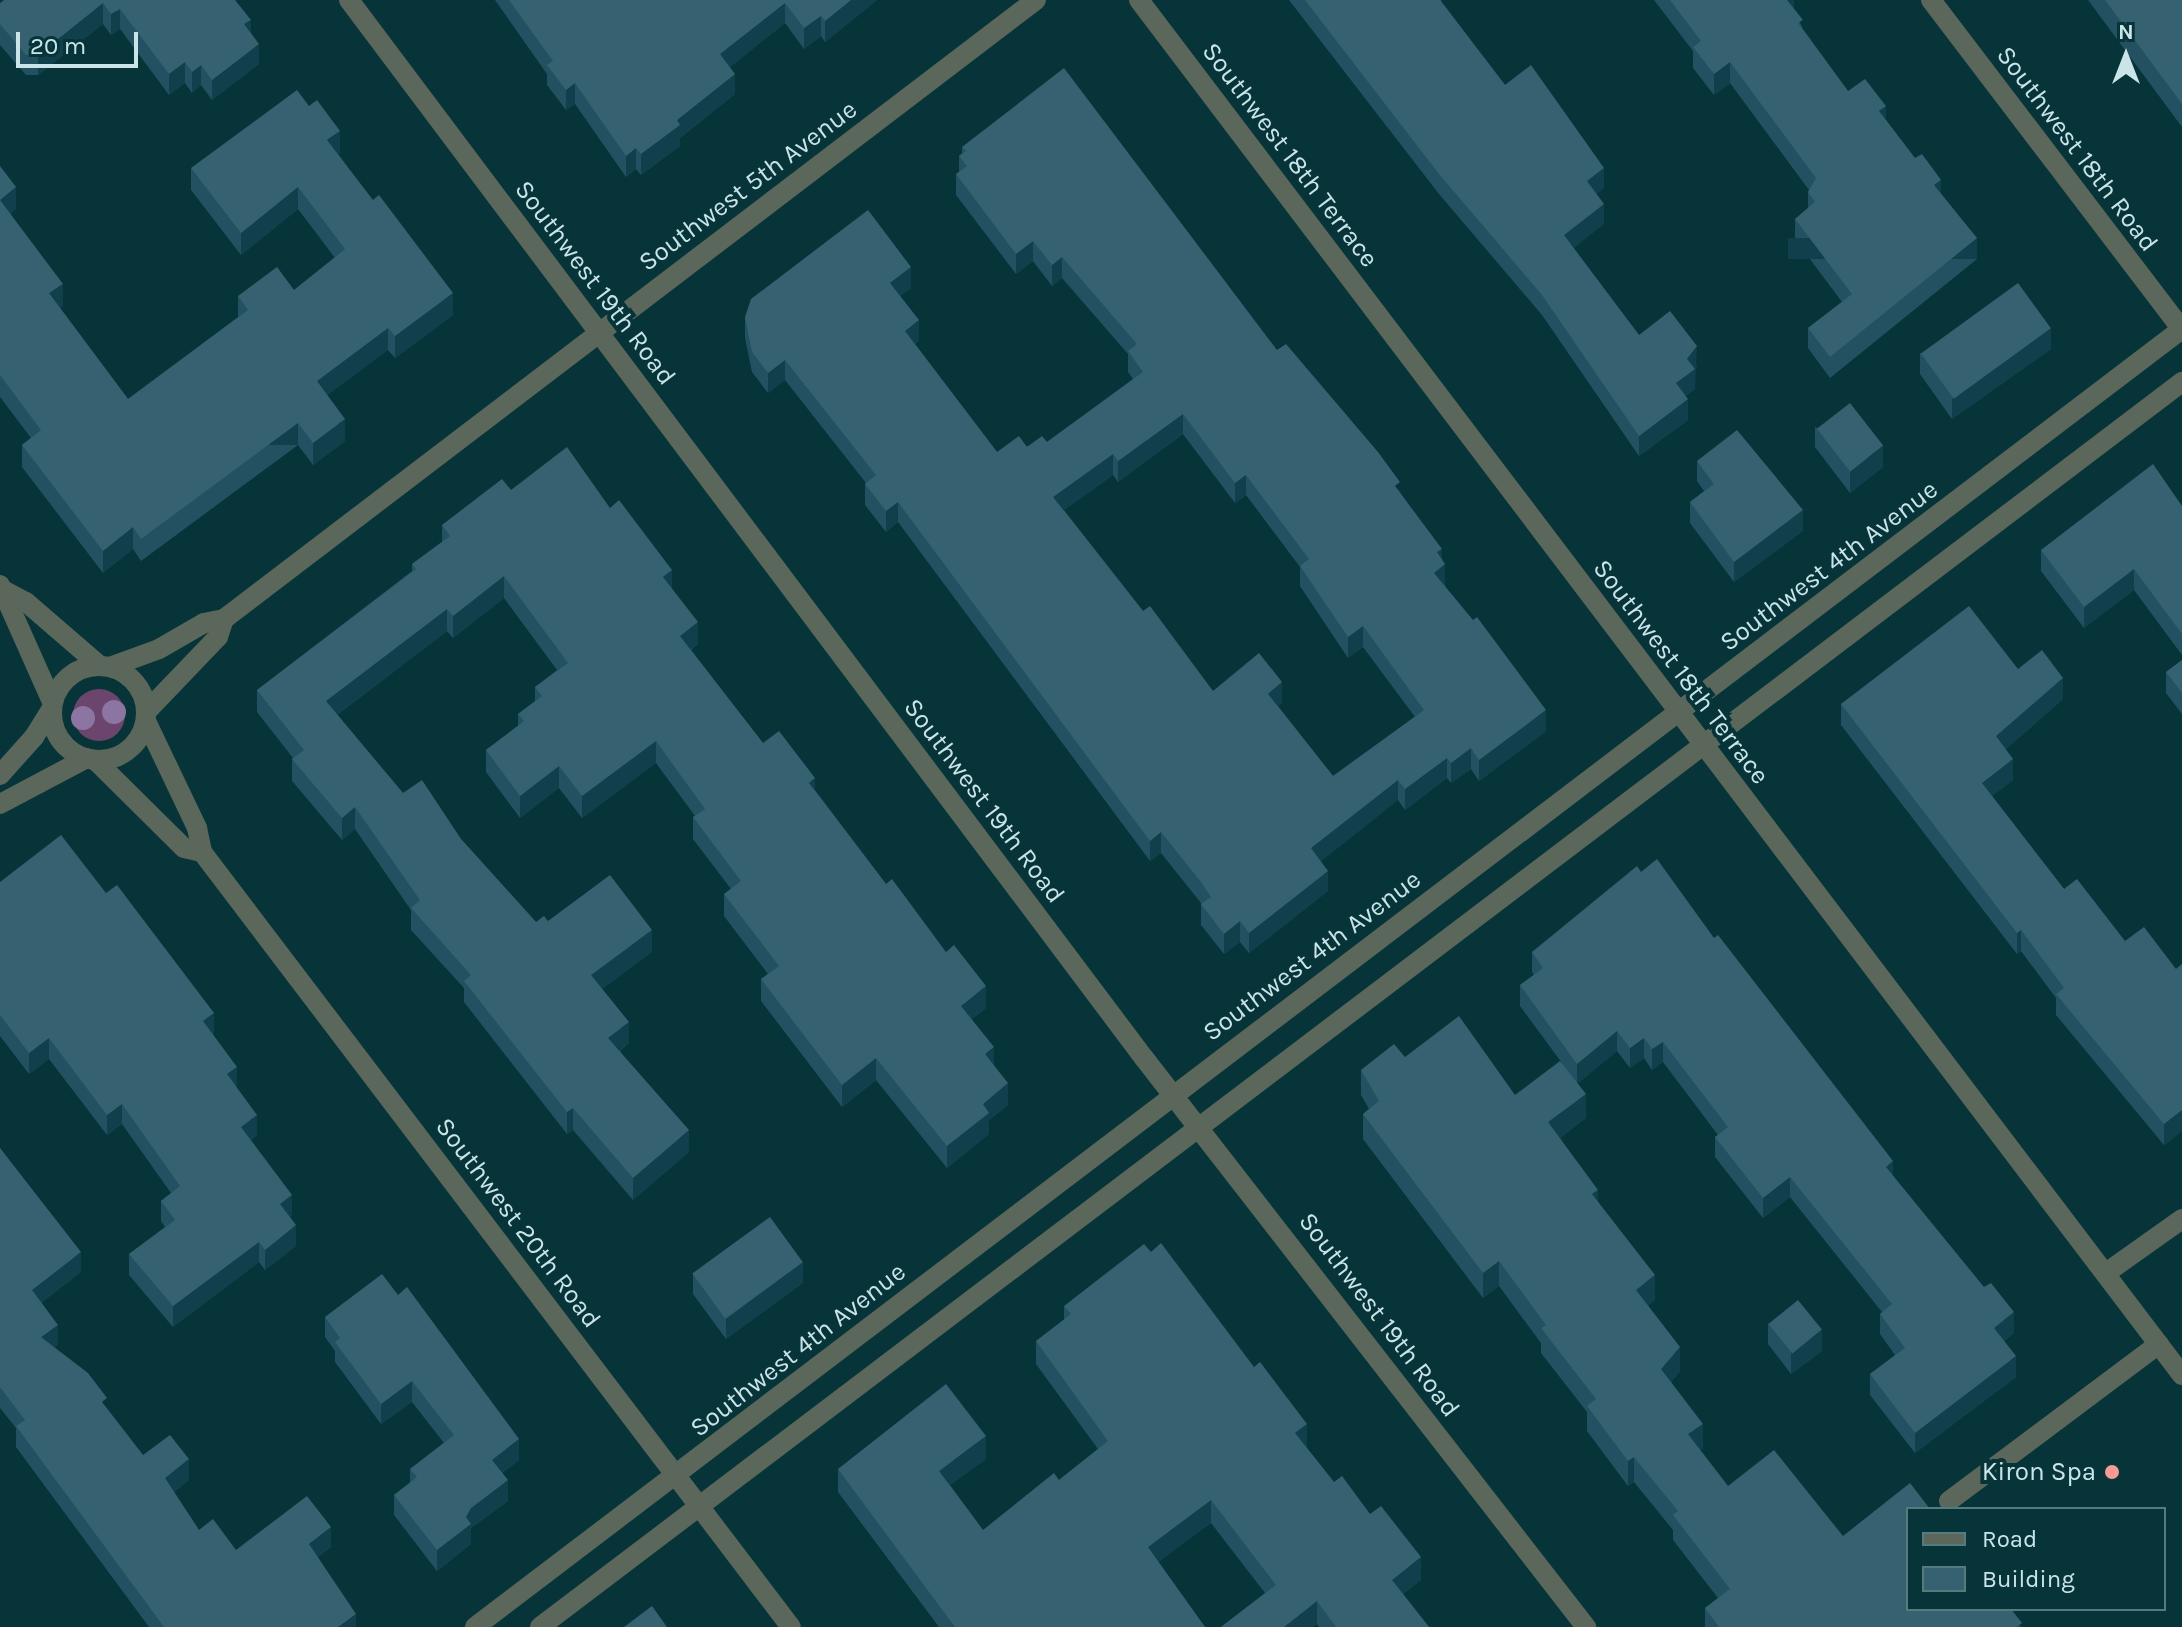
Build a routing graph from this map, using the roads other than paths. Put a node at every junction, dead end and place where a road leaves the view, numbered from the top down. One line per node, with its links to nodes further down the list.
1 (349, 0): 6 (street, Southwest 19th Road)
2 (1036, 0): 6 (street, Southwest 5th Avenue)
3 (1139, 0): 12 (street, Southwest 18th Terrace)
4 (1931, 0): 5 (street, Southwest 18th Road)
5 (2182, 329): 12 (street, Southwest 4th Avenue)
6 (599, 331): 9 (street, Southwest 5th Avenue); 19 (street, Southwest 19th Road)
7 (2182, 382): 14 (street)
8 (2, 588): 10 (street); 11 (street)
9 (224, 619): 10 (street, Southwest 5th Avenue); 13 (street, Southwest 5th Avenue)
10 (105, 666): 11 (street); 13 (street)
11 (52, 705): 15 (street); 16 (street)
12 (1679, 713): 14 (street, Southwest 18th Terrace); 19 (street, Southwest 4th Avenue)
13 (146, 716): 15 (street); 18 (street, Southwest 20th Road)
14 (1705, 746): 20 (street); 22 (street, Southwest 18th Terrace)
15 (91, 759): 17 (street); 18 (street, Southwest 20th Road)
16 (0, 775)
17 (0, 804)
18 (202, 852): 25 (street, Southwest 20th Road)
19 (1173, 1093): 20 (street, Southwest 19th Road); 25 (street, Southwest 4th Avenue)
20 (1199, 1124): 27 (street); 31 (street, Southwest 19th Road)
21 (2182, 1219): 22 (street)
22 (2106, 1273): 23 (street, Southwest 18th Terrace)
23 (2159, 1344): 24 (street, Southwest 18th Terrace); 26 (street)
24 (2182, 1375)
25 (677, 1476): 27 (street, Southwest 20th Road); 28 (street, Southwest 4th Avenue)
26 (1949, 1501)
27 (698, 1504): 29 (street); 30 (street, Southwest 20th Road)
28 (475, 1627)
29 (540, 1627)
30 (791, 1627)
31 (1586, 1627)

